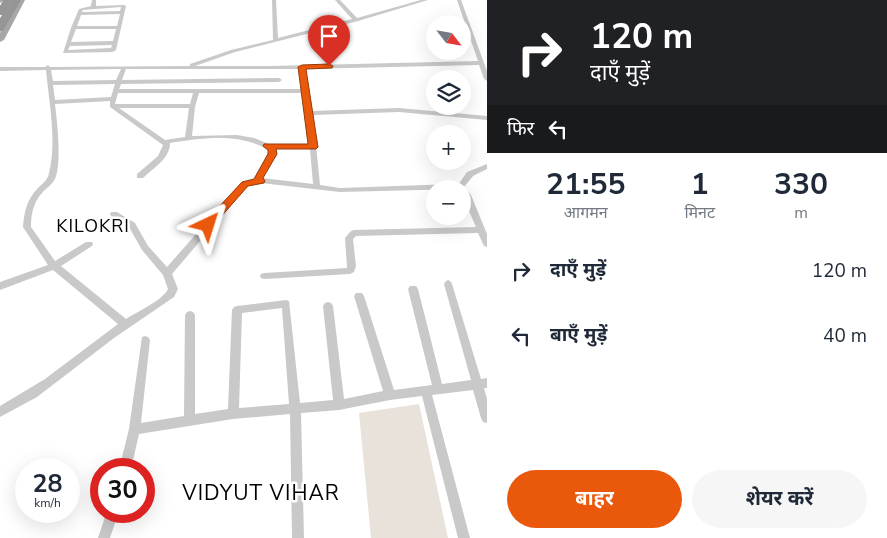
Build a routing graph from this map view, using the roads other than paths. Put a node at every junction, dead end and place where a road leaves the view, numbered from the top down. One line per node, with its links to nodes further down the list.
1 (7, 0): 11 (highway)
2 (16, 0): 15 (highway, bridge)
3 (22, 0): 12 (main road)
4 (94, 0): 9 (street)
5 (274, 0): 19 (street)
6 (337, 0): 14 (street)
7 (426, 0): 14 (street)
8 (458, 0): 20 (street)
9 (95, 7): 10 (street); 13 (street)
10 (122, 12): 13 (street); 16 (street)
11 (0, 14): 12 (main road)
12 (14, 14): 18 (main road)
13 (79, 14): 17 (street)
14 (356, 20): 19 (street)
15 (0, 27)
16 (119, 27): 17 (street); 17 (street)
17 (73, 28)
18 (0, 40)
19 (276, 40): 24 (street)
20 (481, 63): 25 (street); 28 (street)
21 (0, 64): 26 (street)
22 (48, 67): 23 (street); 26 (street); 31 (street)
23 (124, 67): 24 (street); 30 (street)
24 (187, 67): 25 (street)
25 (302, 67): 33 (street)
26 (11, 68): 27 (street)
27 (0, 69)
28 (487, 79)
29 (279, 80): 30 (street)
30 (119, 82): 31 (street); 32 (street)
31 (50, 83): 35 (street)
32 (116, 91): 34 (street); 36 (street)
33 (306, 91): 34 (street); 38 (street)
34 (196, 92): 37 (street)
35 (52, 102): 36 (street); 55 (street)
36 (112, 102): 37 (street); 41 (street)
37 (192, 106): 40 (street)
38 (310, 113): 39 (street); 43 (street)
39 (487, 118)
40 (188, 138): 41 (street); 42 (street)
41 (165, 142): 45 (street)
42 (268, 146): 43 (street); 47 (street)
43 (313, 147): 48 (street)
44 (487, 166): 46 (street)
45 (140, 176)
46 (466, 180)
47 (260, 181): 48 (street); 56 (street)
48 (317, 188): 49 (street)
49 (426, 189)
50 (471, 209): 52 (street)
51 (114, 214): 56 (street)
52 (481, 230): 54 (street); 57 (street)
53 (89, 244): 55 (street)
54 (487, 244)
55 (54, 266): 59 (street); 64 (street)
56 (167, 273): 64 (street)
57 (264, 276)
58 (448, 284): 66 (street)
59 (0, 286)
60 (413, 289): 67 (street)
61 (359, 296): 68 (street)
62 (328, 306): 69 (street)
63 (190, 315): 74 (street)
64 (125, 324): 71 (street)
65 (145, 340): 75 (street)
66 (482, 383): 67 (street); 73 (street)
67 (432, 390): 68 (street); 80 (street)
68 (390, 395): 69 (street)
69 (339, 405): 70 (street)
70 (295, 410): 72 (street); 72 (street); 79 (street)
71 (0, 412)
72 (233, 414): 74 (street)
73 (487, 418)
74 (189, 421): 75 (street)
75 (136, 429): 76 (street)
76 (128, 458)
77 (109, 523): 78 (street)
78 (104, 538)
79 (298, 538)
80 (464, 538)

